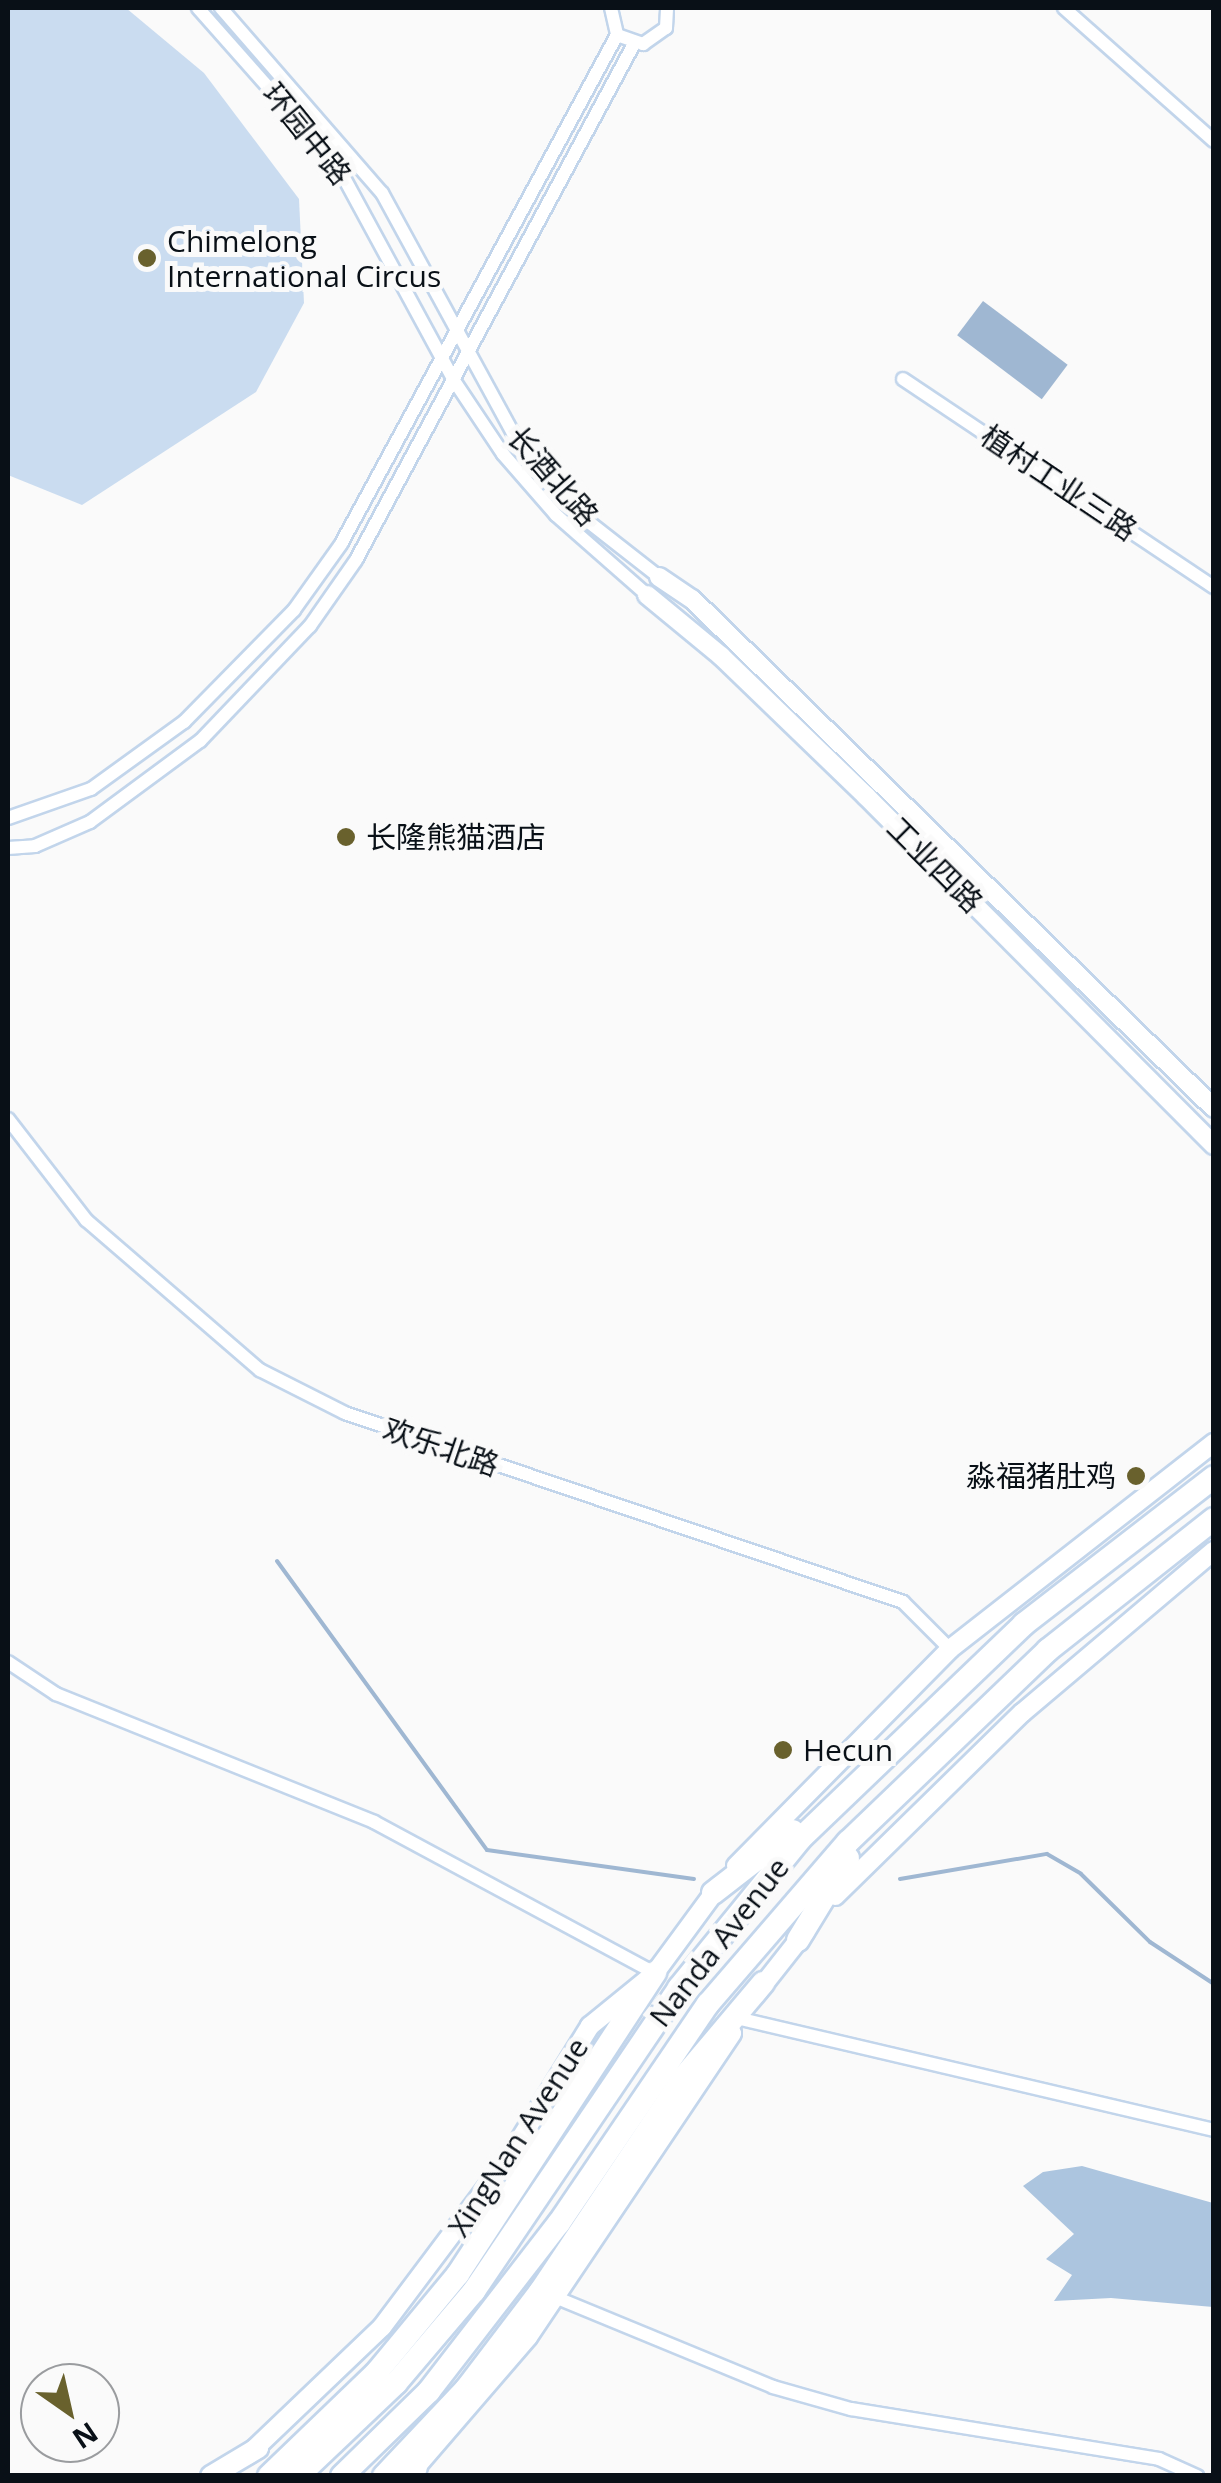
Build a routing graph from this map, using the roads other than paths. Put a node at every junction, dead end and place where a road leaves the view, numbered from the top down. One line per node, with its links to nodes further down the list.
1 (198, 8): 10 (street, 环园中路)
2 (221, 8): 9 (street, 环园中路)
3 (610, 8): 6 (street)
4 (668, 8): 7 (street)
5 (1064, 8): 8 (street)
6 (617, 35): 7 (street); 9 (street)
7 (634, 44): 11 (street)
8 (1214, 141)
9 (455, 333): 10 (street); 11 (street, 环园中路)
10 (441, 356): 12 (street, 环园中路); 17 (street)
11 (466, 356): 12 (street); 14 (street, 长酒北路)
12 (454, 378): 16 (street, 长酒北路); 18 (street)
13 (903, 379): 15 (street, 植村工业三路)
14 (660, 577): 19 (main road, 工业四路)
15 (1214, 588)
16 (647, 595): 21 (main road, 工业四路)
17 (8, 818)
18 (8, 848)
19 (1214, 1108)
20 (8, 1119): 26 (street, 欢乐北路)
21 (1214, 1145)
22 (1214, 1443): 26 (main road, XingNan Avenue)
23 (1214, 1477): 28 (highway, Nanda Avenue)
24 (1214, 1520): 29 (highway, Nanda Avenue)
25 (1214, 1551): 31 (main road)
26 (950, 1649): 30 (main road, XingNan Avenue)
27 (8, 1662): 32 (street)
28 (847, 1789): 30 (highway); 42 (highway, Nanda Avenue)
29 (871, 1820): 31 (highway); 43 (highway, Nanda Avenue)
30 (713, 1893): 32 (main road, XingNan Avenue)
31 (798, 1940): 33 (main road)
32 (654, 1973): 37 (main road, XingNan Avenue); 41 (highway)
33 (762, 1983): 34 (main road); 44 (highway)
34 (741, 2019): 35 (street); 36 (main road)
35 (1214, 2130)
36 (555, 2297): 38 (main road); 45 (street)
37 (258, 2448): 39 (main road); 40 (main road, XingNan Avenue)
38 (412, 2473)
39 (211, 2476)
40 (225, 2476)
41 (269, 2476)
42 (298, 2476)
43 (342, 2476)
44 (384, 2476)
45 (1197, 2476)

